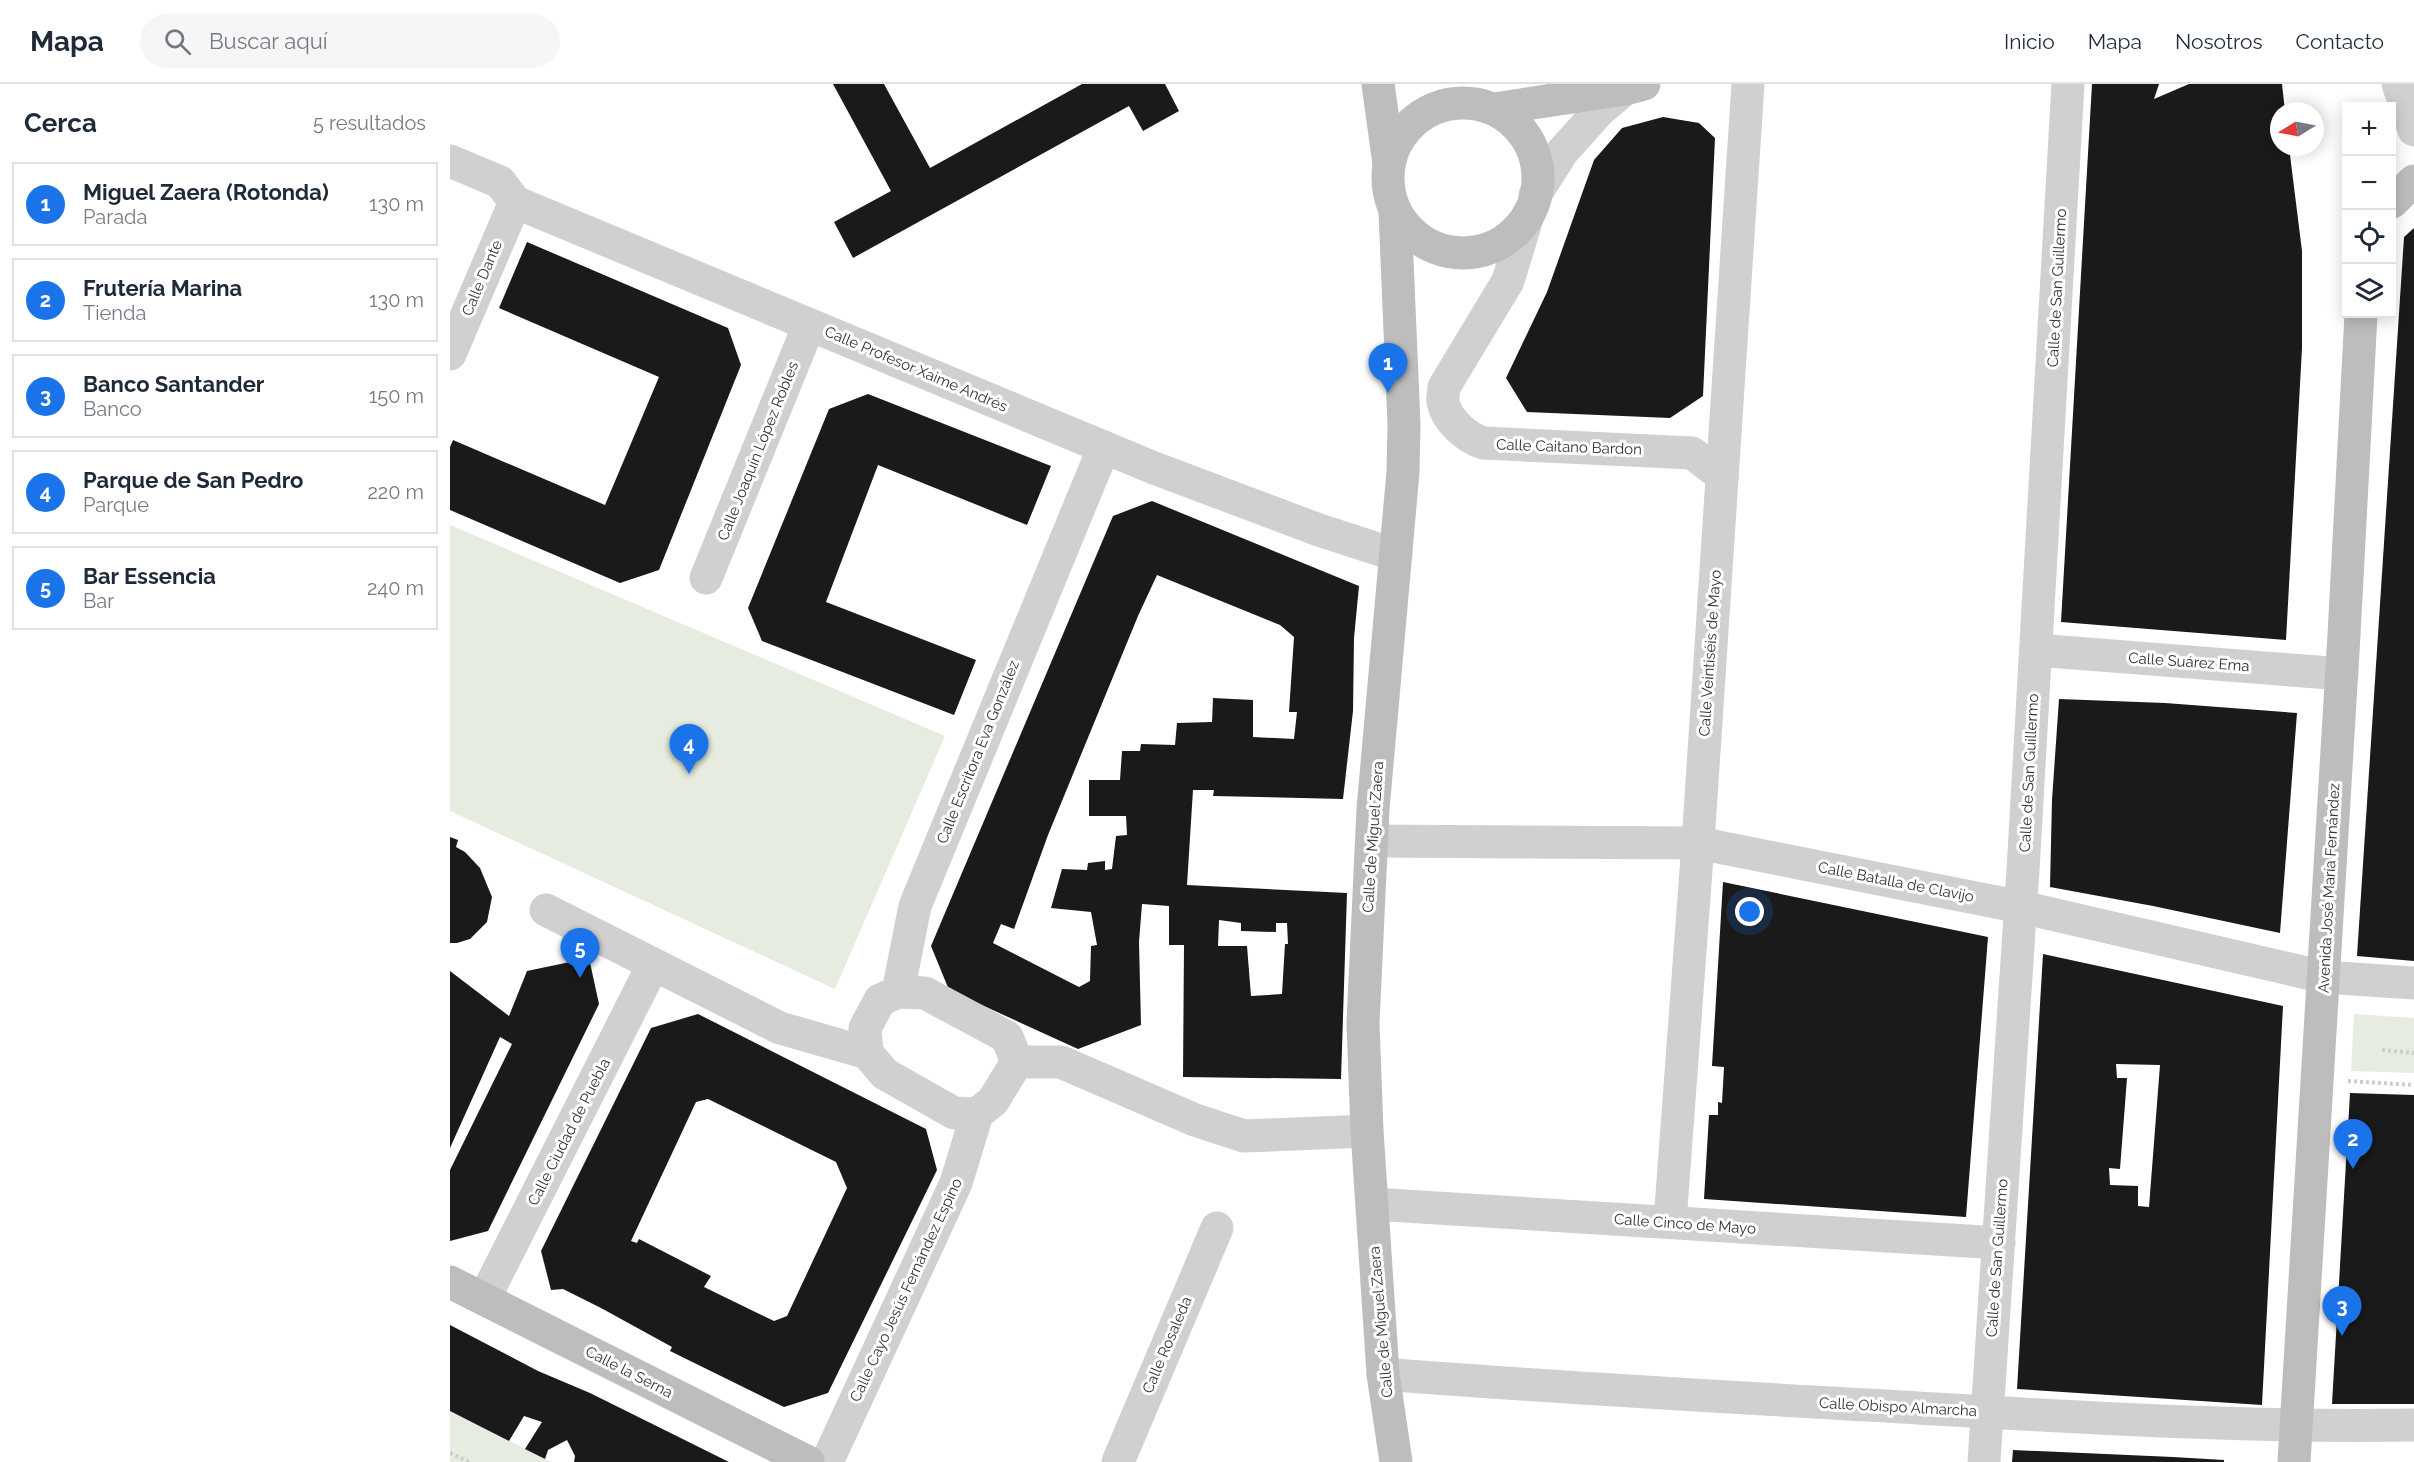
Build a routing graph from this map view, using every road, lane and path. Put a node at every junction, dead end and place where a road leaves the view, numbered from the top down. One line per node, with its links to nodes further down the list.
1 (1378, 84): 10 (street)
2 (1459, 84): 7 (street)
3 (1748, 84): 20 (street, Calle Veintiséis de Mayo)
4 (2068, 84): 23 (street, Calle de San Guillermo)
5 (2398, 84): 8 (street)
6 (1635, 86): 7 (street); 14 (street)
7 (1490, 108): 10 (street); 14 (street)
8 (2414, 130)
9 (450, 161): 13 (street, Calle Profesor Xaime Andrés)
10 (1389, 164): 15 (street)
11 (2414, 181): 12 (street)
12 (2396, 197)
13 (515, 202): 17 (street, Calle Profesor Xaime Andrés); 18 (street, Calle Dante)
14 (1532, 205): 15 (street); 20 (street, Calle Caitano Bardon)
15 (1395, 212): 21 (street, Calle de Miguel Zaera)
16 (2361, 318): 24 (street, Avenida José María Fernández)
17 (809, 325): 19 (street, Calle Profesor Xaime Andrés); 22 (street, Calle Joaquín López Robles)
18 (450, 354)
19 (1104, 447): 21 (street, Calle Profesor Xaime Andrés); 32 (street, Calle Escritora Eva González)
20 (1722, 476): 26 (street, Calle Veintiséis de Mayo)
21 (1396, 555): 25 (street, Calle de Miguel Zaera)
22 (706, 578)
23 (2036, 650): 24 (street, Calle Suárez Ema); 27 (street, Calle de San Guillermo)
24 (2342, 674): 30 (street, Avenida José María Fernández)
25 (1372, 841): 26 (street, Calle Batalla de Clavijo); 40 (street, Calle de Miguel Zaera)
26 (1698, 843): 27 (street, Calle Batalla de Clavijo); 42 (street, Calle Veintiséis de Mayo)
27 (2021, 907): 30 (street, Calle Batalla de Clavijo); 44 (street, Calle de San Guillermo)
28 (546, 910): 29 (street)
29 (653, 966): 34 (street); 46 (street, Calle Ciudad de Puebla)
30 (2324, 976): 31 (street, Calle Batalla de Clavijo); 50 (street, Avenida José María Fernández)
31 (2414, 983)
32 (898, 992): 34 (street); 36 (street)
33 (2382, 1050): 35 (path)
34 (867, 1053): 39 (street)
35 (2414, 1053)
36 (1017, 1062): 39 (street, Calle Cayo Jesús Fernández Espino); 40 (street)
37 (2342, 1081): 38 (path)
38 (2414, 1085)
39 (977, 1114): 54 (street, Calle Cayo Jesús Fernández Espino)
40 (1367, 1131): 41 (street, Calle de Miguel Zaera)
41 (1372, 1204): 42 (street, Calle Cinco de Mayo); 47 (street, Calle de Miguel Zaera)
42 (1670, 1222): 44 (street, Calle Cinco de Mayo)
43 (1217, 1228): 55 (street, Calle Rosaleda)
44 (1999, 1243): 48 (street, Calle de San Guillermo)
45 (450, 1282): 46 (street, Calle la Serna)
46 (484, 1299): 53 (street, Calle la Serna)
47 (1383, 1374): 48 (street, Calle Obispo Almarcha); 56 (street, Calle de Miguel Zaera)
48 (1987, 1413): 50 (street, Calle Obispo Almarcha); 57 (street, Calle de San Guillermo)
49 (2414, 1425): 50 (street, Calle Obispo Almarcha)
50 (2296, 1426): 58 (street, Avenida José María Fernández)
51 (450, 1453): 52 (path)
52 (469, 1462)
53 (808, 1462)
54 (827, 1462)
55 (1118, 1462)
56 (1396, 1462)
57 (1984, 1462)
58 (2294, 1462)

